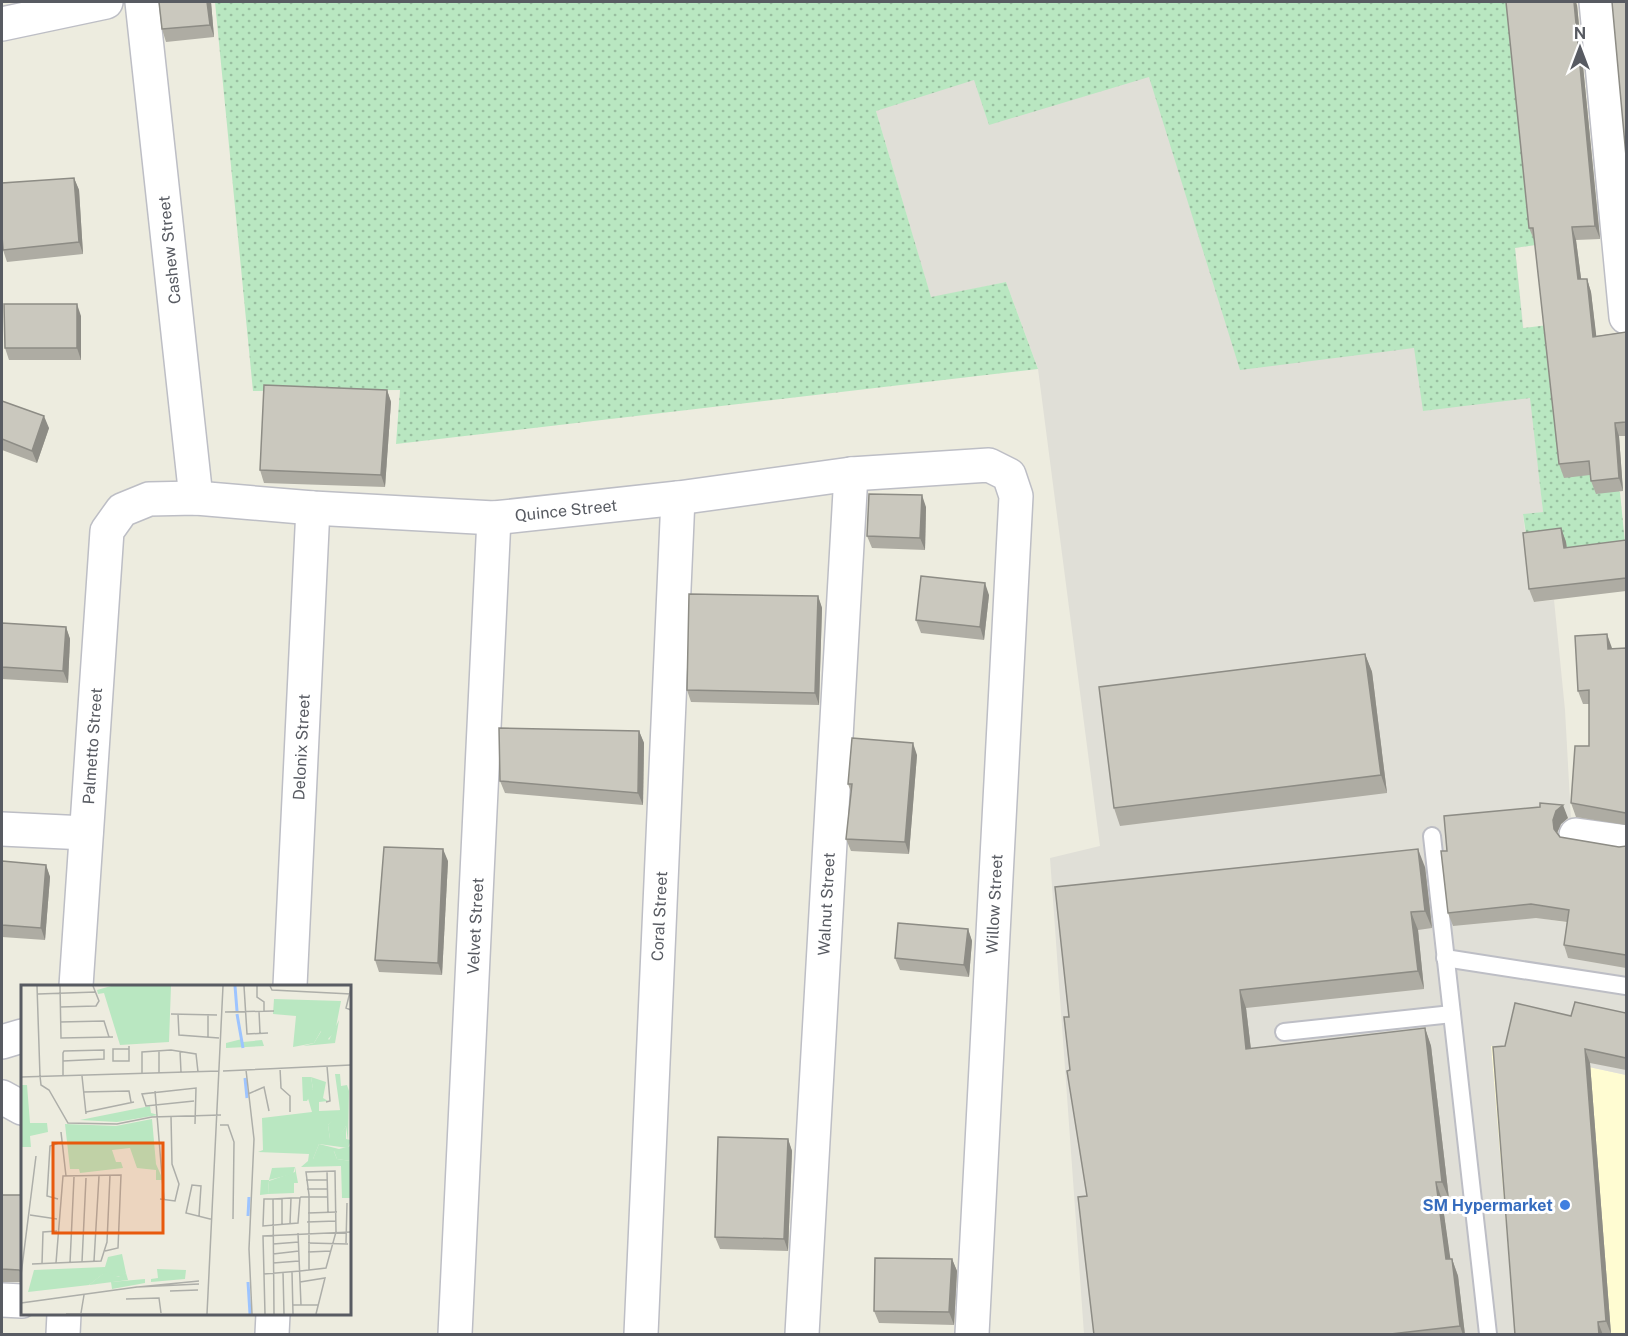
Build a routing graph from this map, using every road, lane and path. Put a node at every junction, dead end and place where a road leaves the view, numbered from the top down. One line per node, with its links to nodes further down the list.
1 (106, 2): 4 (street)
2 (142, 2): 8 (street, Cashew Street)
3 (1596, 2): 5 (street)
4 (2, 24)
5 (1626, 317)
6 (851, 474): 7 (street, Quince Street); 9 (street, Quince Street); 36 (street, Walnut Street)
7 (1009, 475): 37 (street, Willow Street)
8 (196, 498): 10 (street, Quince Street); 11 (street, Quince Street)
9 (678, 498): 12 (street, Quince Street); 35 (street, Coral Street)
10 (313, 508): 12 (street, Quince Street); 20 (street, Delonix Street)
11 (122, 510): 14 (street, Palmetto Street)
12 (494, 518): 34 (street, Velvet Street)
13 (2, 829): 14 (street)
14 (86, 833): 19 (street, Palmetto Street)
15 (1576, 835): 17 (street)
16 (1432, 836): 18 (lane)
17 (1626, 843)
18 (1445, 958): 21 (lane); 22 (lane)
19 (76, 985)
20 (290, 985)
21 (1626, 986)
22 (1452, 1014): 23 (lane); 38 (lane)
23 (1284, 1032)
24 (21, 1036): 25 (street)
25 (2, 1042)
26 (2, 1097): 27 (street)
27 (21, 1107)
28 (2, 1300): 29 (street)
29 (21, 1301)
30 (64, 1315): 32 (street)
31 (273, 1315): 33 (street)
32 (63, 1335)
33 (272, 1335)
34 (455, 1335)
35 (641, 1335)
36 (802, 1335)
37 (972, 1335)
38 (1488, 1335)

